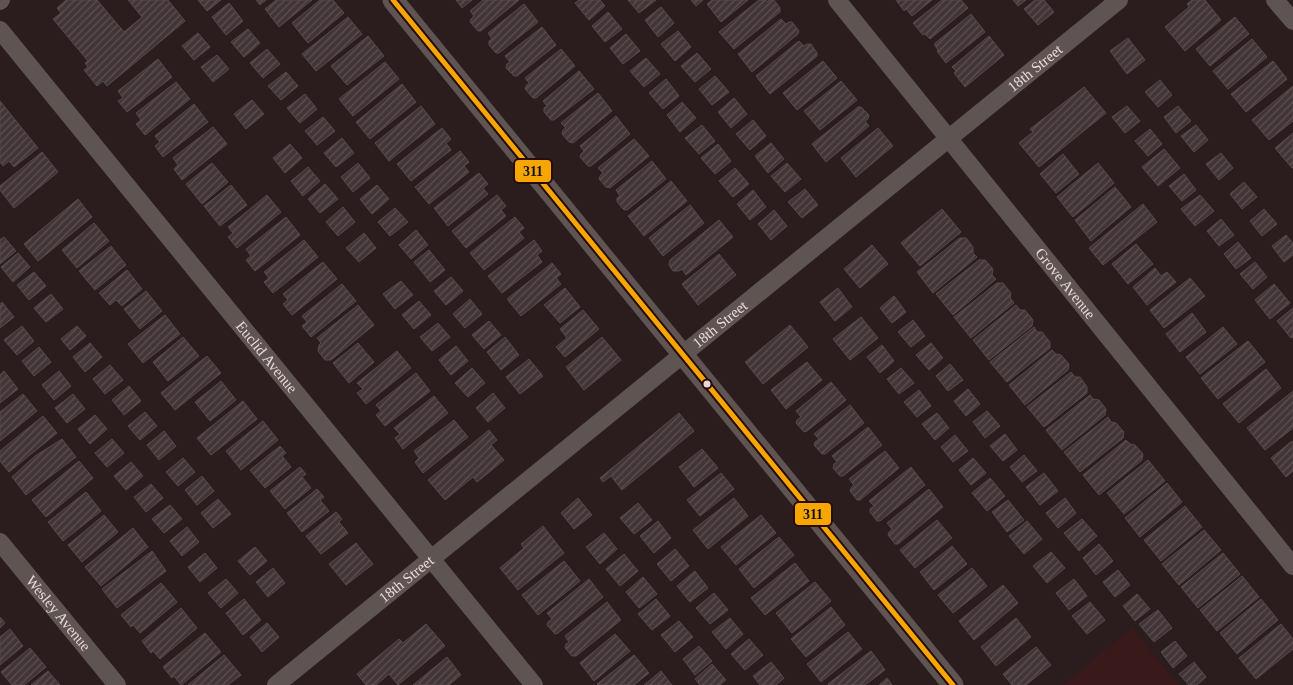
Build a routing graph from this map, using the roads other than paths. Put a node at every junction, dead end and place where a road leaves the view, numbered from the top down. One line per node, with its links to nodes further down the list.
1 (393, 0): 8 (street)
2 (837, 0): 7 (street, Grove Avenue)
3 (1119, 0): 7 (street, 18th Street)
4 (1276, 0): 5 (street)
5 (1293, 21)
6 (0, 30): 10 (street, Euclid Avenue)
7 (949, 138): 8 (street, 18th Street); 11 (street, Grove Avenue)
8 (683, 354): 10 (street, 18th Street); 15 (street)
9 (0, 542): 12 (street, Wesley Avenue)
10 (431, 559): 13 (street, 18th Street); 14 (street, Euclid Avenue)
11 (1293, 566)
12 (117, 685)
13 (276, 685)
14 (534, 685)
15 (952, 685)

